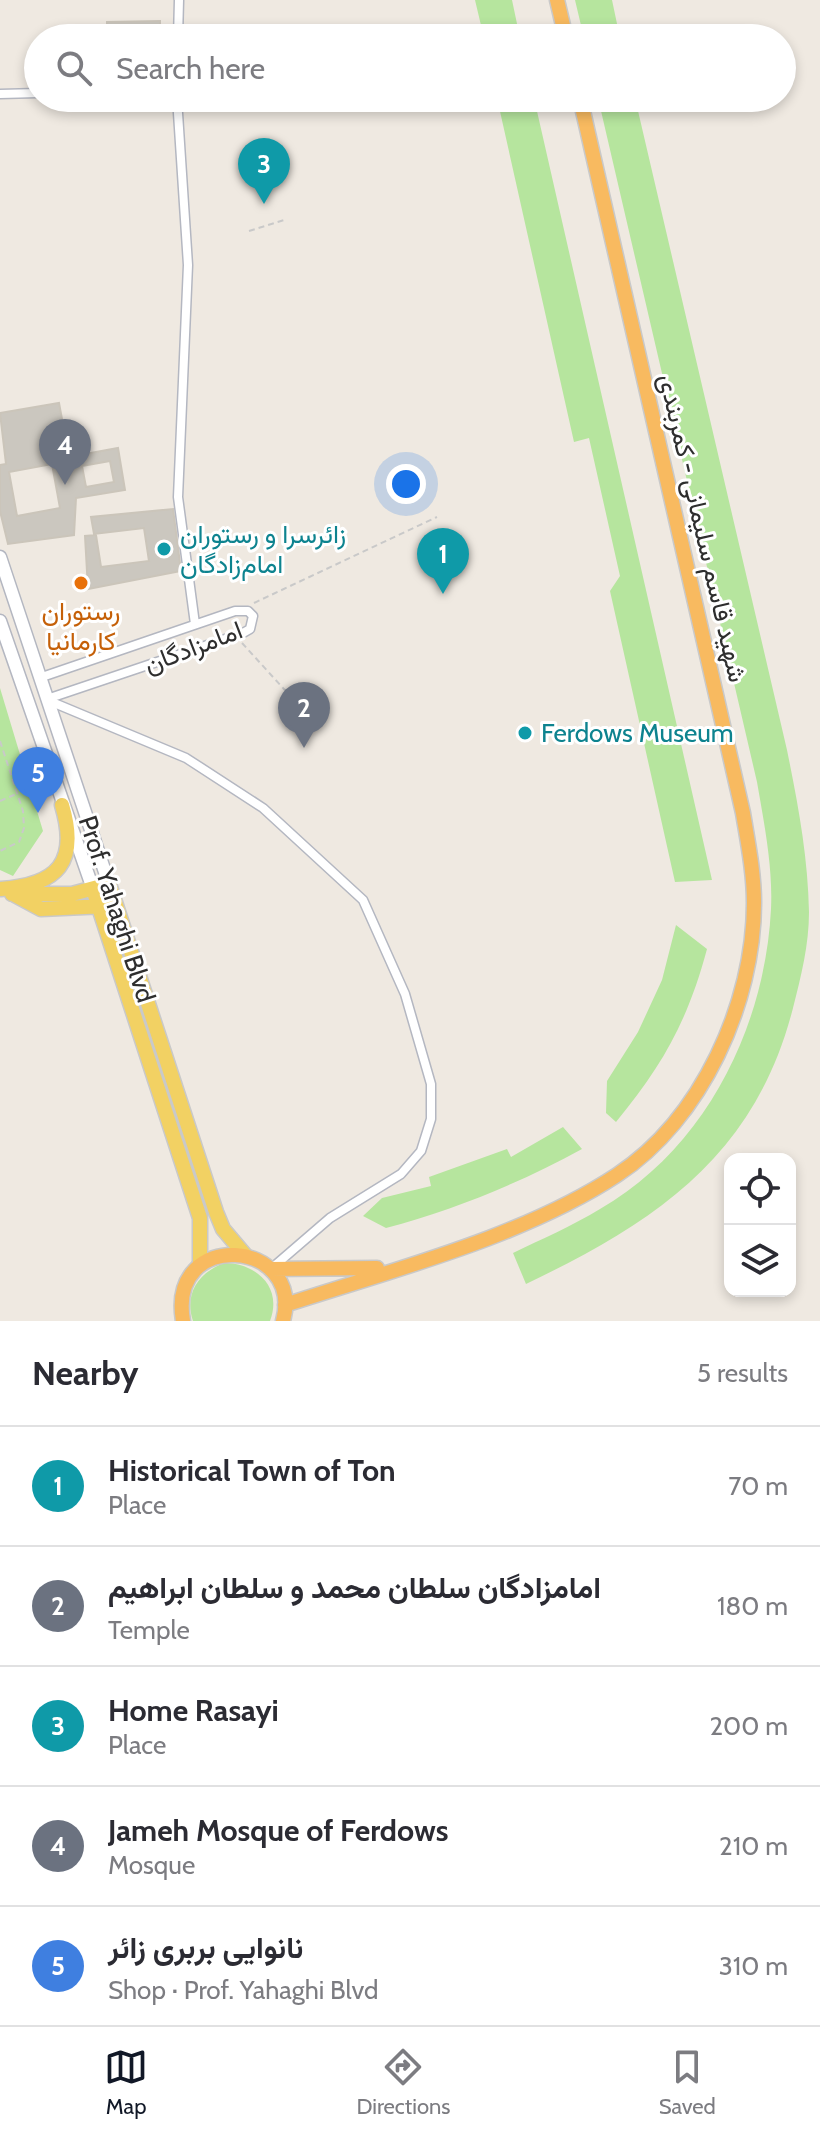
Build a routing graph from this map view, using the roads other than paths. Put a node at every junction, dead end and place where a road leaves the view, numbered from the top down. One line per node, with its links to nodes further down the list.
1 (179, 0): 3 (street)
2 (557, 0): 4 (highway)
3 (178, 24)
4 (563, 24)
5 (24, 93): 6 (street)
6 (0, 94)
7 (178, 112): 11 (street)
8 (583, 112): 25 (highway, شهید قاسم سلیمانی - کمربندی)
9 (0, 557): 12 (main road, Prof. Yahaghi Blvd)
10 (0, 621): 15 (main road, Prof. Yahaghi Blvd)
11 (195, 624): 12 (street, امامزادگان); 13 (street, امامزادگان)
12 (39, 678): 13 (main road, Prof. Yahaghi Blvd)
13 (46, 700): 14 (main road, Prof. Yahaghi Blvd); 26 (street)
14 (80, 798): 15 (main road); 16 (main road, Prof. Yahaghi Blvd)
15 (62, 805): 17 (main road); 18 (main road, Prof. Yahaghi Blvd)
16 (109, 884): 18 (main road); 19 (main road, Prof. Yahaghi Blvd)
17 (4, 890): 18 (main road); 20 (main road)
18 (88, 891): 21 (main road, Prof. Yahaghi Blvd)
19 (115, 903): 21 (main road); 23 (main road, Prof. Yahaghi Blvd)
20 (41, 909): 21 (main road); 22 (main road)
21 (92, 909): 22 (main road, Prof. Yahaghi Blvd)
22 (109, 944): 24 (main road, Prof. Yahaghi Blvd)
23 (245, 1255): 24 (highway); 26 (highway)
24 (200, 1265): 28 (highway)
25 (401, 1266): 26 (highway); 27 (highway)
26 (270, 1269): 27 (highway)
27 (285, 1305): 29 (highway)
28 (183, 1321)
29 (283, 1321)

